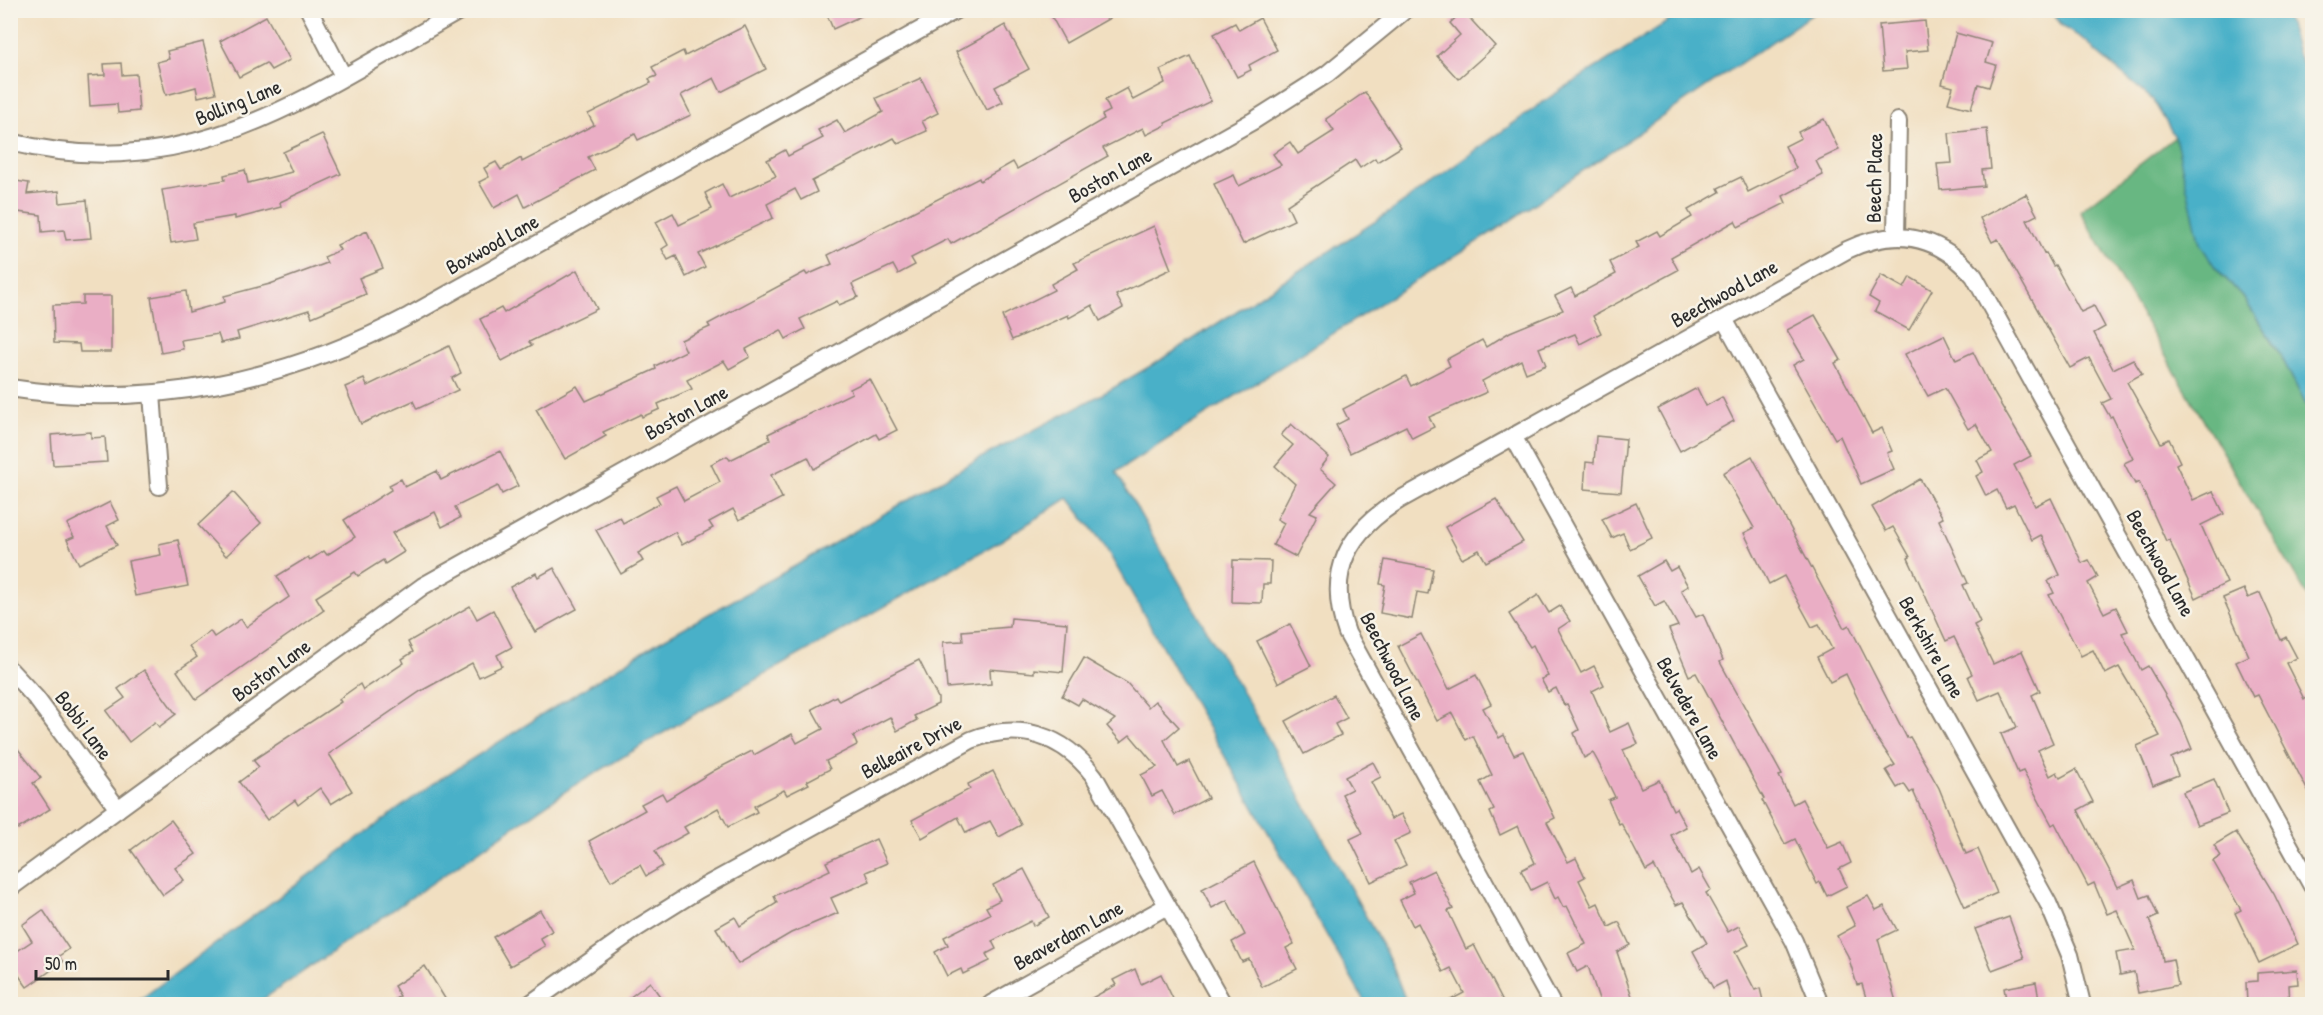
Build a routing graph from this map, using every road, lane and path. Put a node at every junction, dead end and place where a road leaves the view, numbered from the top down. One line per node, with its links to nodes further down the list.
1 (309, 10): 5 (street)
2 (461, 10): 5 (street, Bolling Lane)
3 (956, 10): 11 (street, Boxwood Lane)
4 (1405, 10): 15 (street, Boston Lane)
5 (343, 76): 7 (street, Bolling Lane)
6 (1898, 121): 8 (street, Beech Place)
7 (10, 142)
8 (1896, 236): 9 (street, Beechwood Lane); 16 (street, Beechwood Lane)
9 (1724, 319): 12 (street, Beechwood Lane); 24 (street, Berkshire Lane)
10 (10, 388): 11 (street, Boxwood Lane)
11 (152, 394): 13 (street)
12 (1513, 436): 22 (street, Beechwood Lane); 23 (street, Belvedere Lane)
13 (159, 486)
14 (10, 670): 15 (street, Bobbi Lane)
15 (118, 809): 17 (street, Boston Lane)
16 (2313, 886)
17 (10, 888)
18 (1167, 906): 19 (street, Belleaire Drive); 20 (street, Beaverdam Lane); 21 (street, Belleaire Drive)
19 (530, 1005)
20 (990, 1005)
21 (1223, 1005)
22 (1552, 1005)
23 (1820, 1005)
24 (2082, 1005)

